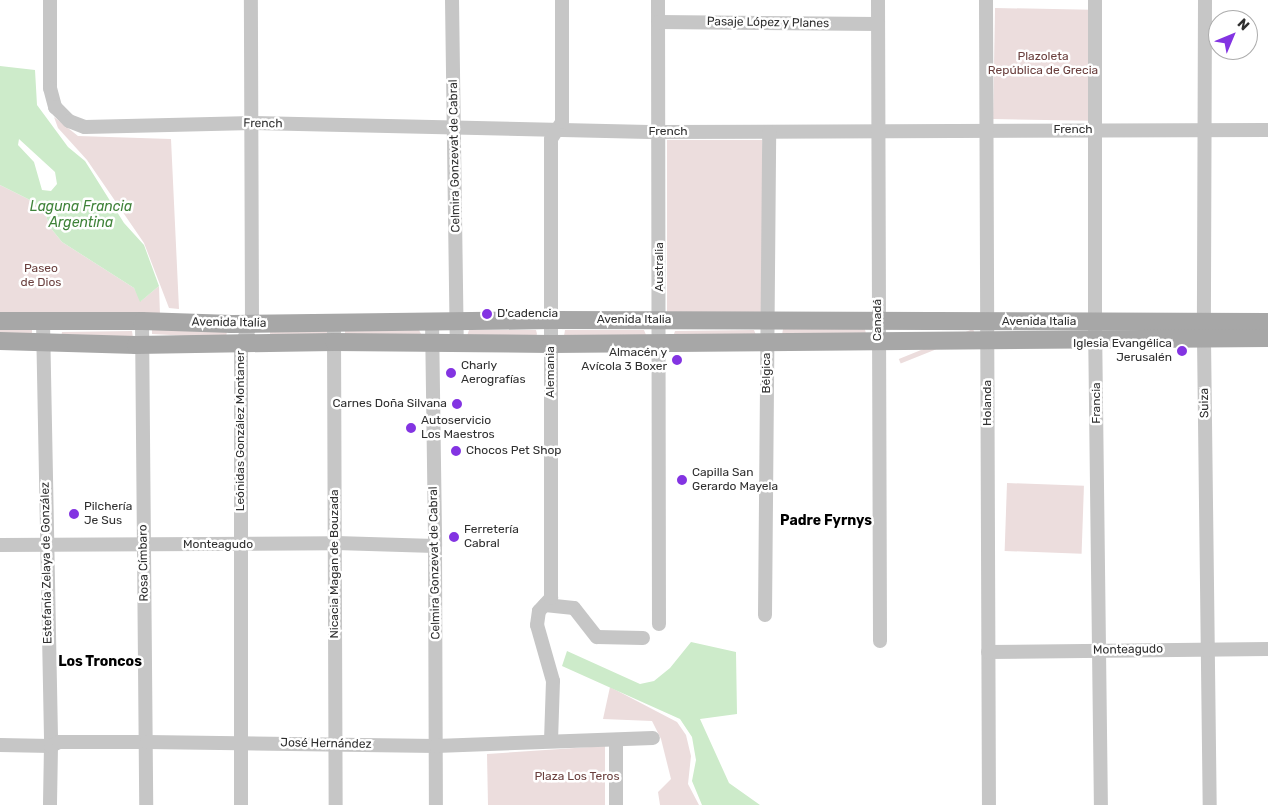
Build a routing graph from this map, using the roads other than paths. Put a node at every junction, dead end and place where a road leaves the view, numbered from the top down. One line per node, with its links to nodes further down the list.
1 (50, 0): 12 (street, French)
2 (251, 0): 12 (street, Leónidas González Montaner)
3 (452, 0): 13 (street, Celmira Gonzevat de Cabral)
4 (562, 0): 19 (street, Alemania)
5 (658, 0): 10 (street, Australia)
6 (878, 0): 11 (street, Canadá)
7 (986, 0): 14 (street, Holanda)
8 (1095, 0): 16 (street, Francia)
9 (1205, 0): 17 (street, Suiza)
10 (658, 22): 11 (street, Pasaje López y Planes); 20 (street, Australia)
11 (878, 24): 15 (street, Canadá)
12 (253, 124): 13 (street, French); 33 (street, Leónidas González Montaner)
13 (455, 128): 19 (street, French); 29 (street, Celmira Gonzevat de Cabral)
14 (986, 129): 15 (street, French); 16 (street, French); 31 (street, Holanda)
15 (880, 130): 21 (street, French); 30 (street, Canadá)
16 (1096, 130): 17 (street, French); 35 (street, Francia)
17 (1205, 130): 18 (street, French); 36 (street, Suiza)
18 (1268, 130)
19 (555, 131): 20 (street, French); 23 (street, Alemania)
20 (660, 132): 21 (street, French); 24 (street, Australia)
21 (769, 132): 25 (street, Bélgica)
22 (432, 320): 29 (main road, Avenida Italia); 34 (main road, Avenida Italia); 47 (street, Celmira Gonzevat de Cabral)
23 (550, 320): 24 (main road, Avenida Italia); 29 (main road, Avenida Italia); 48 (street, Alemania)
24 (660, 320): 25 (main road, Avenida Italia); 45 (street, Australia)
25 (768, 320): 30 (main road, Avenida Italia); 42 (street, Bélgica)
26 (0, 321): 27 (main road, Avenida Italia)
27 (43, 321): 28 (main road, Avenida Italia); 39 (street, Estefanía Zelaya de González)
28 (142, 321): 33 (main road, Avenida Italia); 49 (street, Rosa Címbaro)
29 (457, 321): 44 (street, Celmira Gonzevat de Cabral)
30 (877, 322): 31 (main road, Avenida Italia); 40 (street, Canadá)
31 (988, 322): 35 (main road, Avenida Italia); 43 (street, Holanda)
32 (1268, 322): 36 (main road, Avenida Italia)
33 (252, 323): 34 (main road, Avenida Italia); 46 (street, Leónidas González Montaner)
34 (335, 324): 41 (street, Nicacia Magan de Bouzada)
35 (1096, 331): 36 (main road, Avenida Italia); 43 (main road, Avenida Italia); 63 (street, Francia)
36 (1204, 331): 37 (main road, Avenida Italia); 61 (street, Suiza)
37 (1268, 338)
38 (0, 341): 39 (main road, Avenida Italia)
39 (43, 341): 49 (main road, Avenida Italia); 52 (street, Estefanía Zelaya de González)
40 (878, 341): 42 (main road, Avenida Italia); 43 (main road, Avenida Italia); 60 (street, Canadá)
41 (334, 342): 46 (main road, Avenida Italia); 47 (main road, Avenida Italia); 50 (street, Nicacia Magan de Bouzada)
42 (768, 342): 45 (main road, Avenida Italia); 57 (street, Bélgica)
43 (988, 342): 64 (street, Holanda)
44 (457, 343): 47 (main road, Avenida Italia); 48 (main road, Avenida Italia)
45 (658, 343): 48 (main road, Avenida Italia); 58 (street, Australia)
46 (241, 344): 49 (main road, Avenida Italia); 54 (street, Leónidas González Montaner)
47 (431, 344): 55 (street, Celmira Gonzevat de Cabral)
48 (551, 344): 56 (street, Alemania)
49 (141, 345): 53 (street, Rosa Címbaro)
50 (336, 543): 54 (street, Monteagudo); 55 (street, Monteagudo); 70 (street, Nicacia Magan de Bouzada)
51 (0, 545): 52 (street, Monteagudo)
52 (46, 545): 53 (street, Monteagudo); 72 (street, Estefanía Zelaya de González)
53 (144, 545): 54 (street, Monteagudo); 68 (street, Rosa Címbaro)
54 (242, 545): 69 (street, Leónidas González Montaner)
55 (435, 546): 73 (street, Celmira Gonzevat de Cabral)
56 (545, 605): 59 (street); 67 (street, Alemania)
57 (765, 615)
58 (659, 624)
59 (642, 638)
60 (880, 641)
61 (1208, 649): 62 (street, Monteagudo); 63 (street, Monteagudo); 82 (street, Suiza)
62 (1268, 649)
63 (1098, 651): 64 (street, Monteagudo); 81 (street, Francia)
64 (988, 652): 80 (street, Holanda)
65 (652, 738): 66 (street, José Hernández)
66 (616, 740): 67 (street, José Hernández); 79 (street)
67 (551, 741): 73 (street, José Hernández)
68 (147, 742): 69 (street, José Hernández); 72 (street, José Hernández); 75 (street, Rosa Címbaro)
69 (242, 743): 70 (street, José Hernández); 76 (street, Leónidas González Montaner)
70 (336, 743): 73 (street, José Hernández); 77 (street, Nicacia Magan de Bouzada)
71 (0, 745): 72 (street, José Hernández)
72 (51, 746): 74 (street, Estefanía Zelaya de González)
73 (436, 746): 78 (street, Celmira Gonzevat de Cabral)
74 (50, 805)
75 (146, 805)
76 (241, 805)
77 (336, 805)
78 (436, 805)
79 (616, 805)
80 (989, 805)
81 (1100, 805)
82 (1210, 805)

